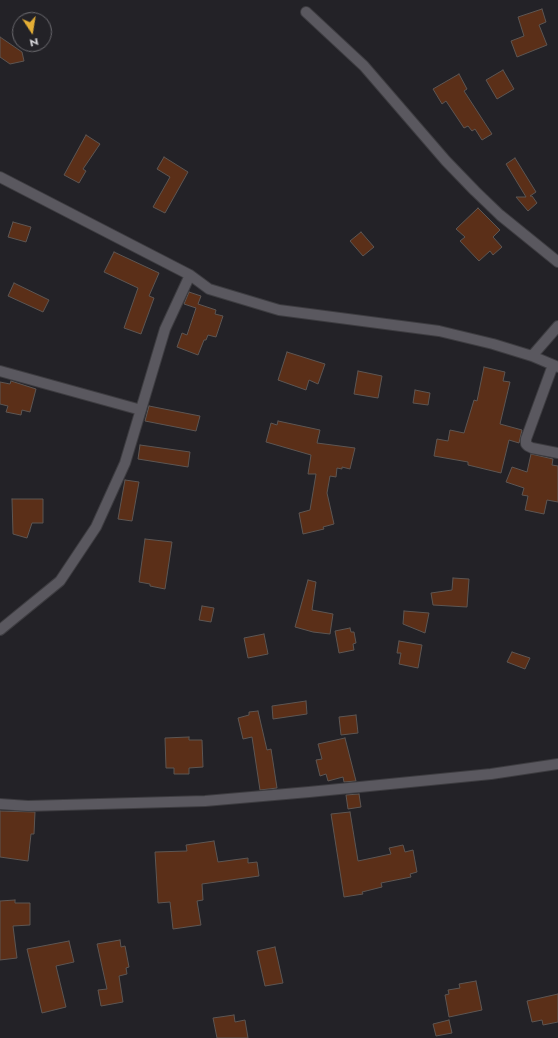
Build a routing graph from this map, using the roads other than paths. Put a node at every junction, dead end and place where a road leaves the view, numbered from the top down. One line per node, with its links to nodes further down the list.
1 (306, 12): 3 (street)
2 (0, 177): 4 (street)
3 (558, 262)
4 (190, 275): 6 (street); 9 (street)
5 (558, 326): 6 (street)
6 (532, 356): 7 (street)
7 (556, 366): 10 (street)
8 (0, 371): 9 (street)
9 (141, 410): 11 (street)
10 (558, 453)
11 (0, 630)
12 (558, 764): 13 (street)
13 (0, 804)

